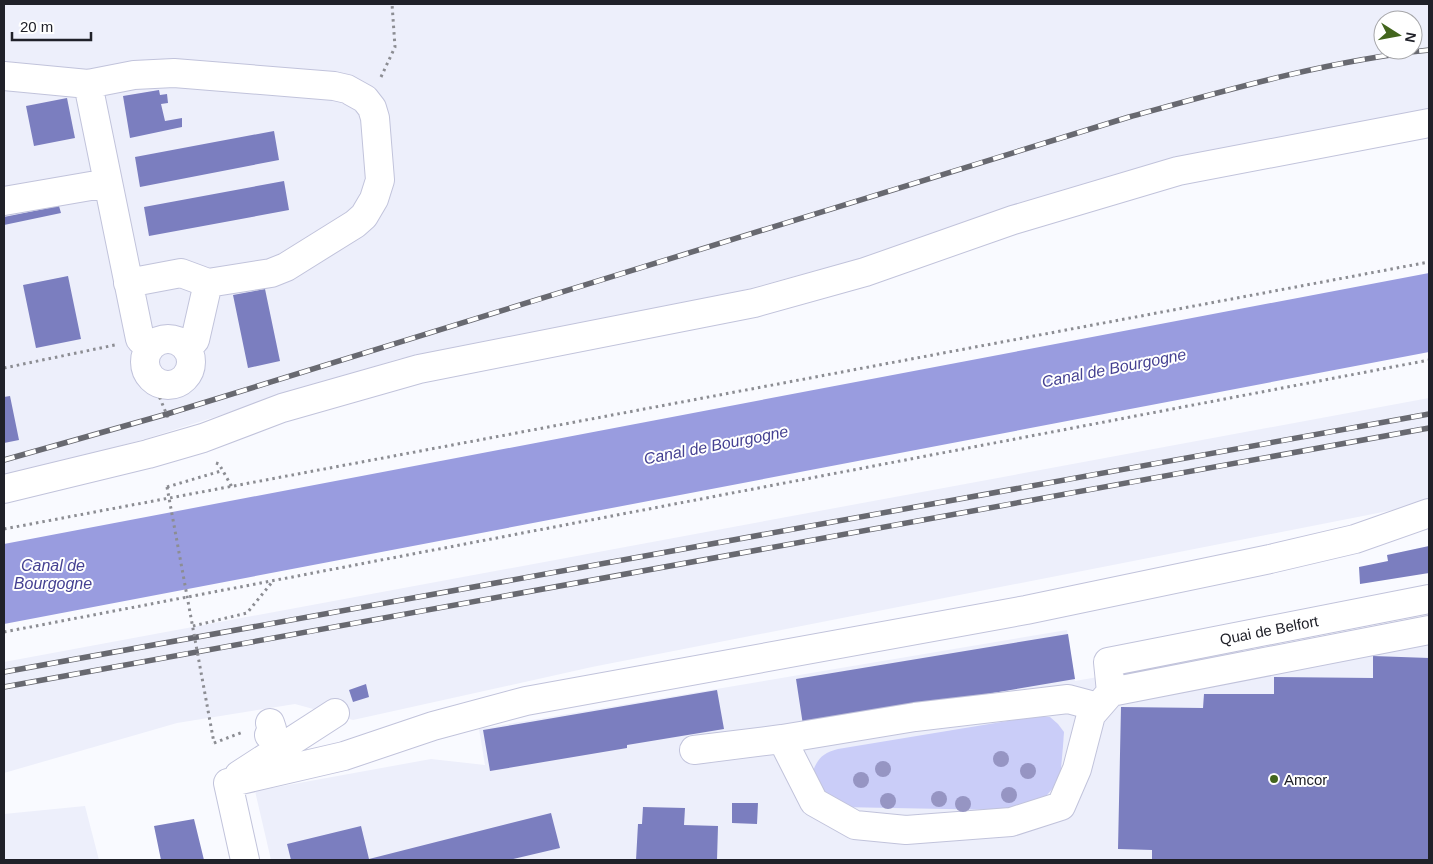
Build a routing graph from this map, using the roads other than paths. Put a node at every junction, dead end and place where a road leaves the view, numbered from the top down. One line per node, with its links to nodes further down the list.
1 (4, 76): 2 (street)
2 (88, 84): 4 (street); 7 (street)
3 (1429, 123): 10 (street)
4 (108, 183): 5 (street); 6 (street)
5 (4, 201)
6 (128, 282): 7 (street); 8 (street)
7 (208, 283): 9 (street)
8 (145, 344): 9 (street); 9 (street)
9 (186, 348)
10 (4, 489)
11 (1429, 513): 19 (street)
12 (1429, 598): 14 (street, Quai de Belfort)
13 (1429, 630): 14 (street)
14 (1104, 699): 16 (street); 16 (street)
15 (335, 713): 19 (street)
16 (782, 740): 17 (street)
17 (694, 750)
18 (248, 755): 19 (street)
19 (228, 784): 20 (street)
20 (245, 860)

